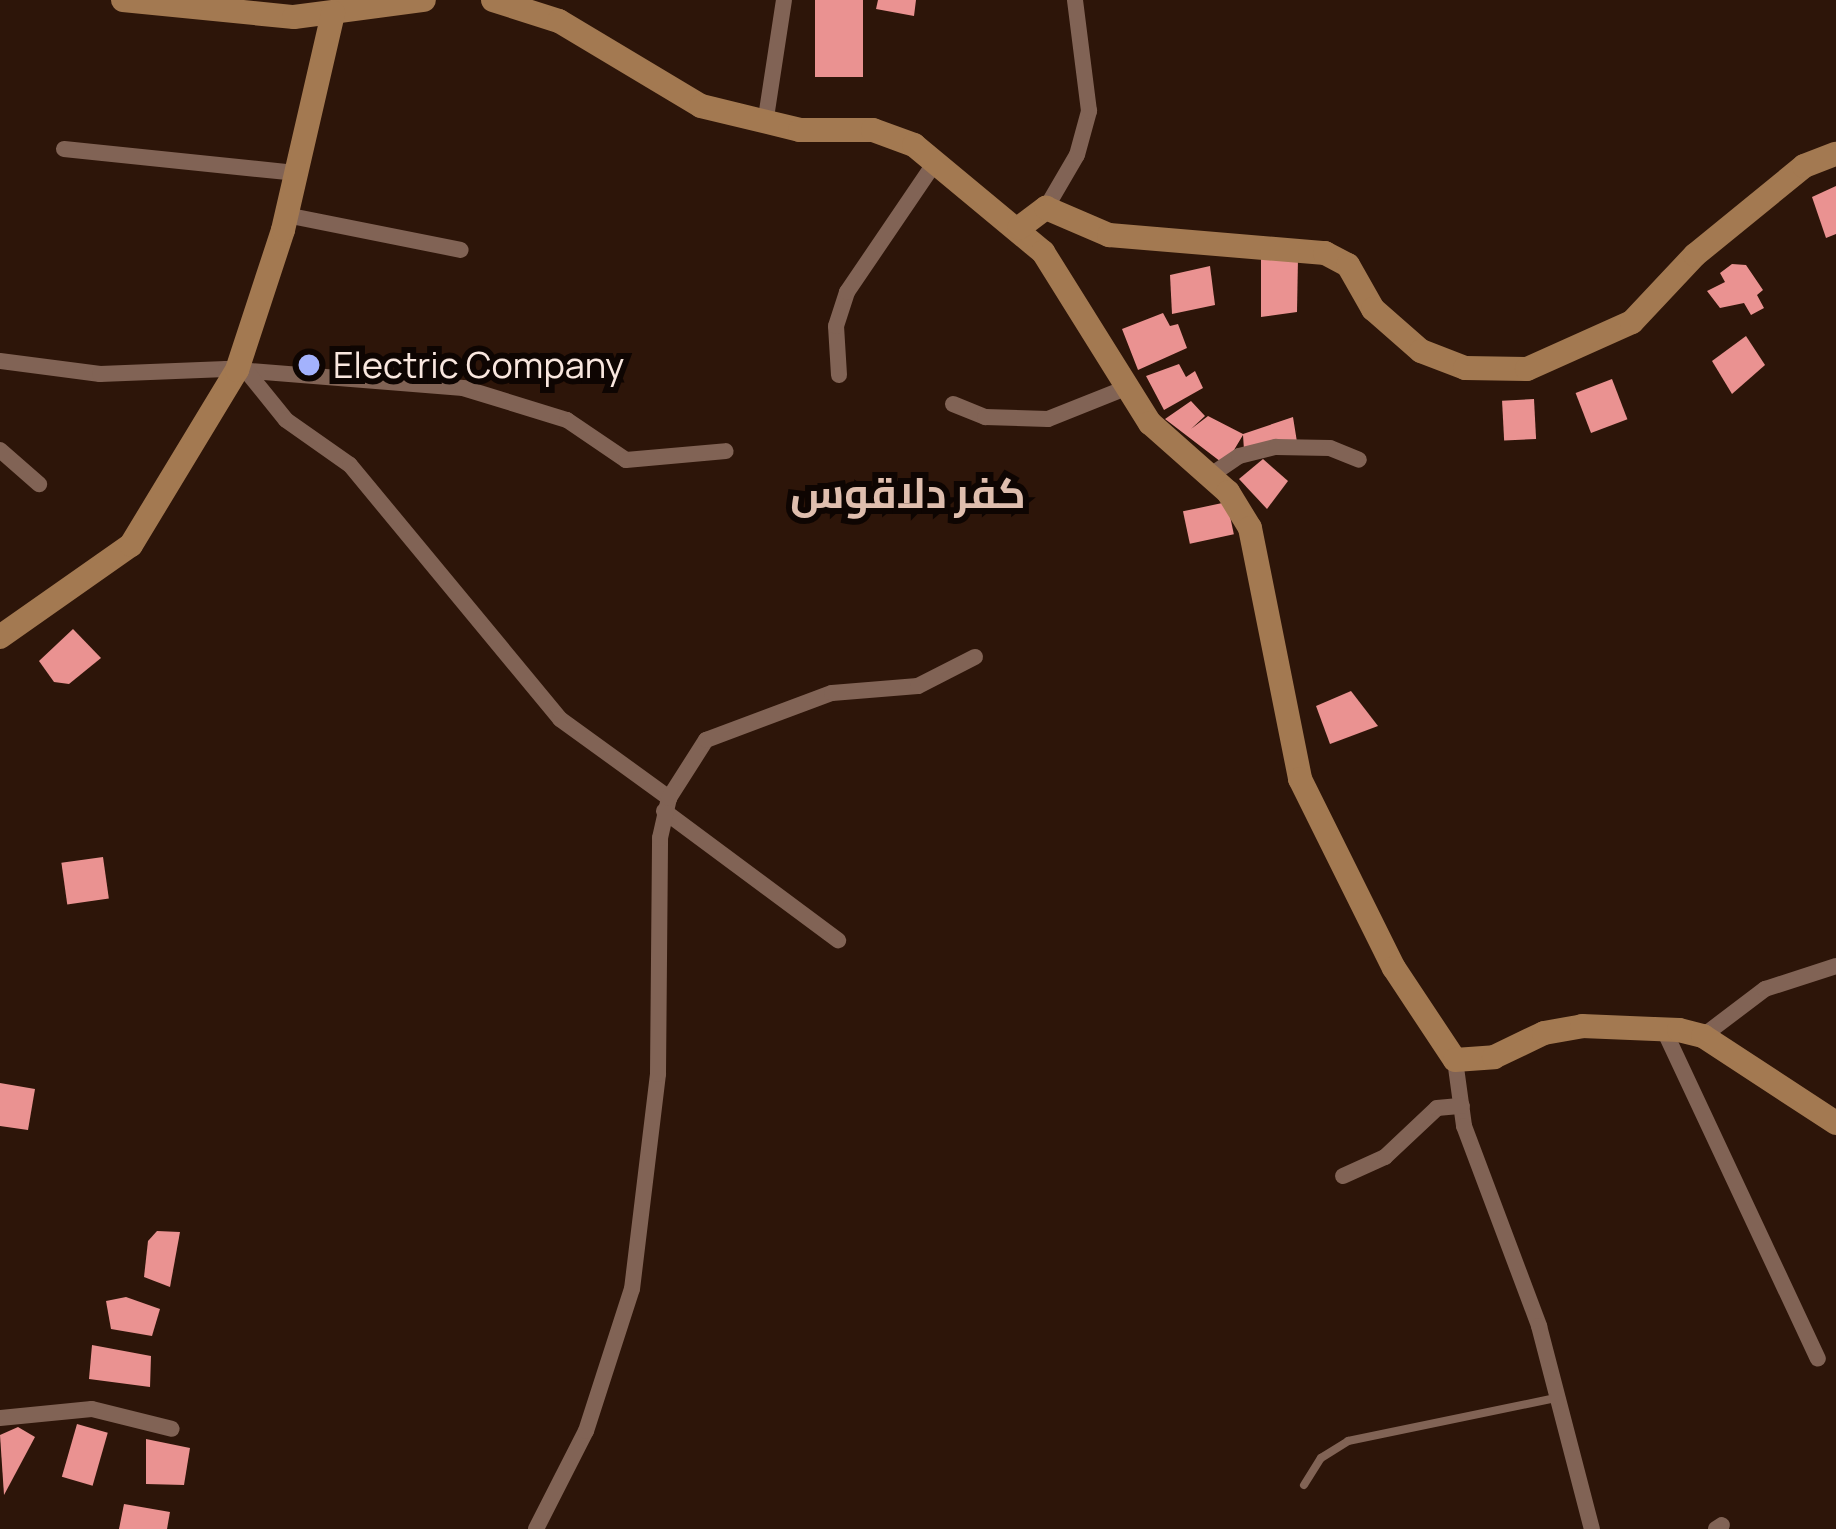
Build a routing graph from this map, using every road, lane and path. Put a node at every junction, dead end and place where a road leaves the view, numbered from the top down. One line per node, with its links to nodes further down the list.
1 (123, 0): 7 (main road)
2 (424, 0): 7 (main road)
3 (494, 0): 6 (main road)
4 (784, 0): 8 (street)
5 (1075, 0): 13 (street)
6 (524, 3): 8 (main road)
7 (336, 6): 12 (main road)
8 (765, 124): 11 (main road)
9 (64, 149): 12 (street)
10 (1836, 154): 13 (main road)
11 (936, 161): 15 (main road); 19 (street)
12 (298, 173): 14 (main road)
13 (1046, 208): 15 (main road)
14 (286, 215): 16 (street); 18 (main road)
15 (1019, 228): 20 (main road)
16 (461, 250)
17 (0, 361): 18 (street)
18 (242, 372): 23 (street); 27 (main road); 29 (street)
19 (839, 375)
20 (1126, 388): 21 (street); 25 (main road)
21 (953, 404)
22 (0, 450): 26 (street)
23 (726, 451)
24 (1359, 460): 25 (street)
25 (1211, 475): 34 (main road)
26 (39, 484)
27 (0, 637)
28 (975, 657): 29 (street)
29 (666, 804): 30 (street); 43 (street)
30 (838, 940)
31 (1836, 966): 33 (street)
32 (1663, 1028): 33 (main road); 34 (main road); 38 (street)
33 (1703, 1036): 36 (main road)
34 (1455, 1060): 35 (street)
35 (1462, 1106): 37 (street); 39 (street)
36 (1836, 1123)
37 (1343, 1176)
38 (1818, 1359)
39 (1558, 1398): 42 (lane); 44 (street)
40 (0, 1418): 41 (street)
41 (172, 1429)
42 (1304, 1485)
43 (536, 1529)
44 (1592, 1529)

